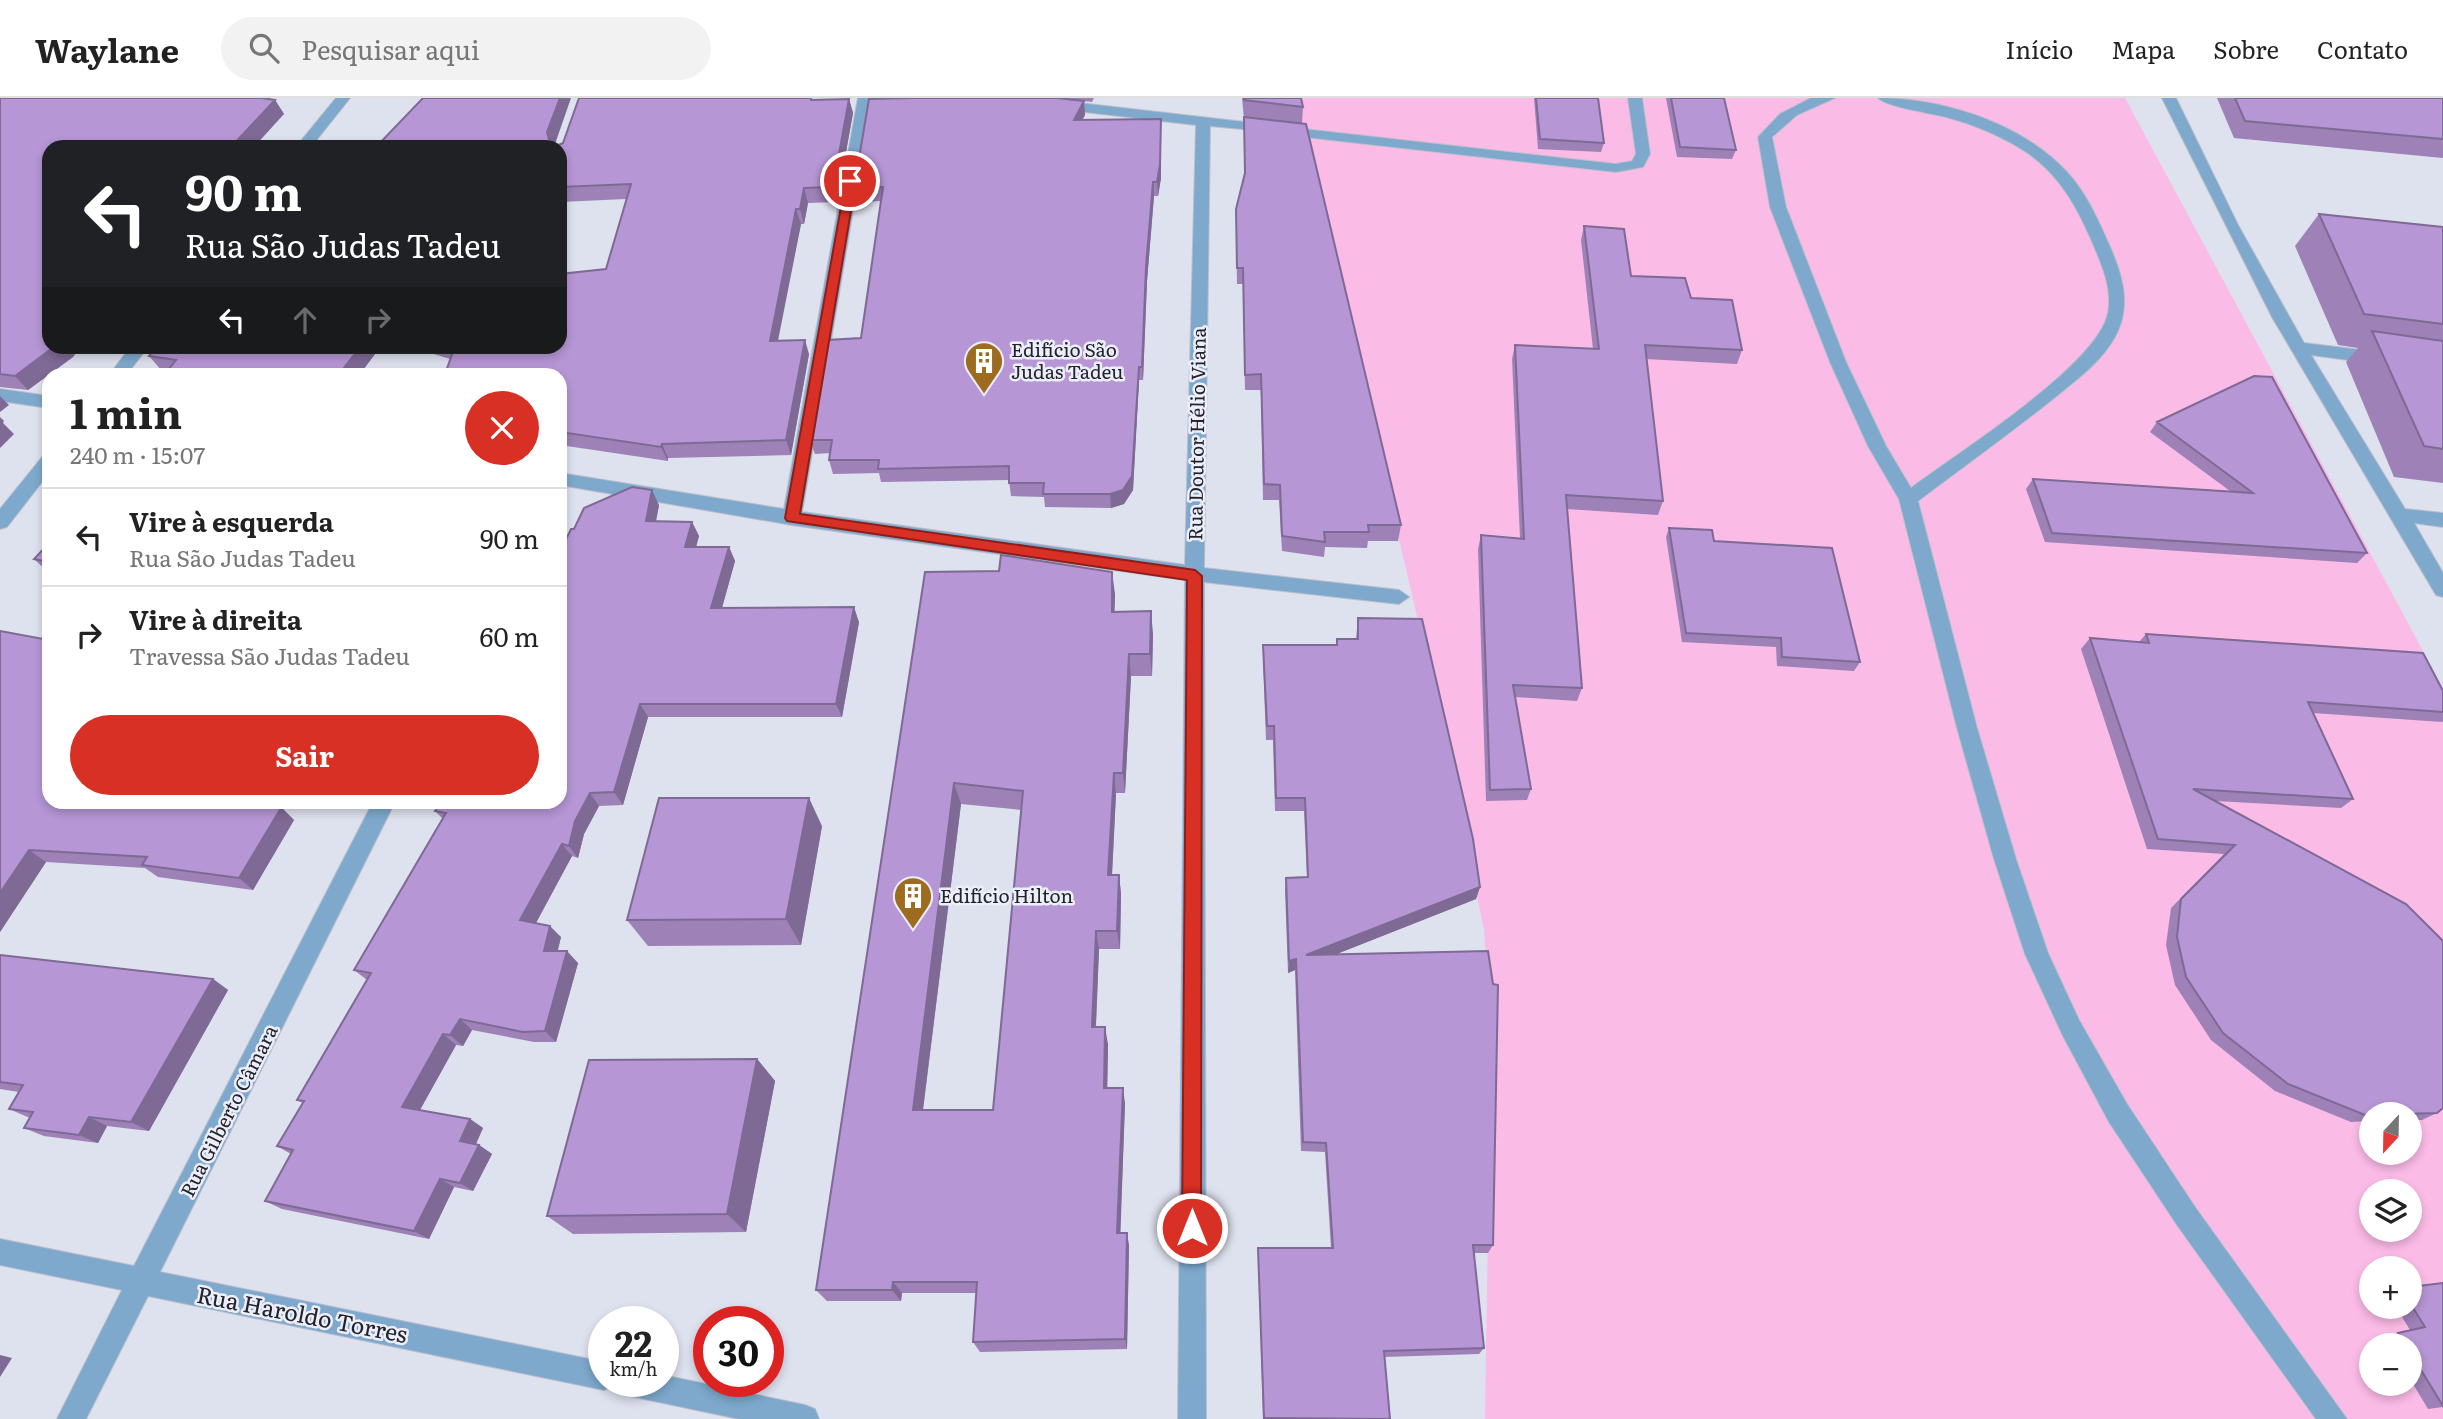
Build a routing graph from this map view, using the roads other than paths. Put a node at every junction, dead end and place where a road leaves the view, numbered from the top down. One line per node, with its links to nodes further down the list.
1 (343, 98): 9 (street)
2 (865, 98): 20 (street)
3 (999, 98): 8 (street)
4 (1635, 98): 8 (street)
5 (1828, 98): 18 (street)
6 (1885, 98): 18 (street)
7 (2169, 98): 10 (street)
8 (1203, 121): 23 (street, Rua Doutor Hélio Viana)
9 (309, 140)
10 (2298, 348): 12 (street); 19 (street)
11 (134, 354): 13 (street)
12 (2390, 360)
13 (123, 368)
14 (0, 395): 15 (street)
15 (42, 401)
16 (42, 469): 22 (street)
17 (567, 480): 20 (street)
18 (1908, 499): 34 (street)
19 (2401, 515): 21 (street); 24 (street)
20 (792, 518): 23 (street)
21 (2443, 520)
22 (0, 522)
23 (1195, 576): 25 (street); 33 (street, Rua Doutor Hélio Viana)
24 (2443, 590)
25 (1399, 597)
26 (380, 809): 28 (street, Rua Gilberto Câmara)
27 (0, 1252): 28 (street, Rua Haroldo Torres)
28 (142, 1283): 29 (street, Rua Haroldo Torres); 31 (street, Rua Gilberto Câmara)
29 (588, 1373)
30 (679, 1392): 32 (street)
31 (71, 1419)
32 (805, 1419)
33 (1192, 1419)
34 (2333, 1419)

